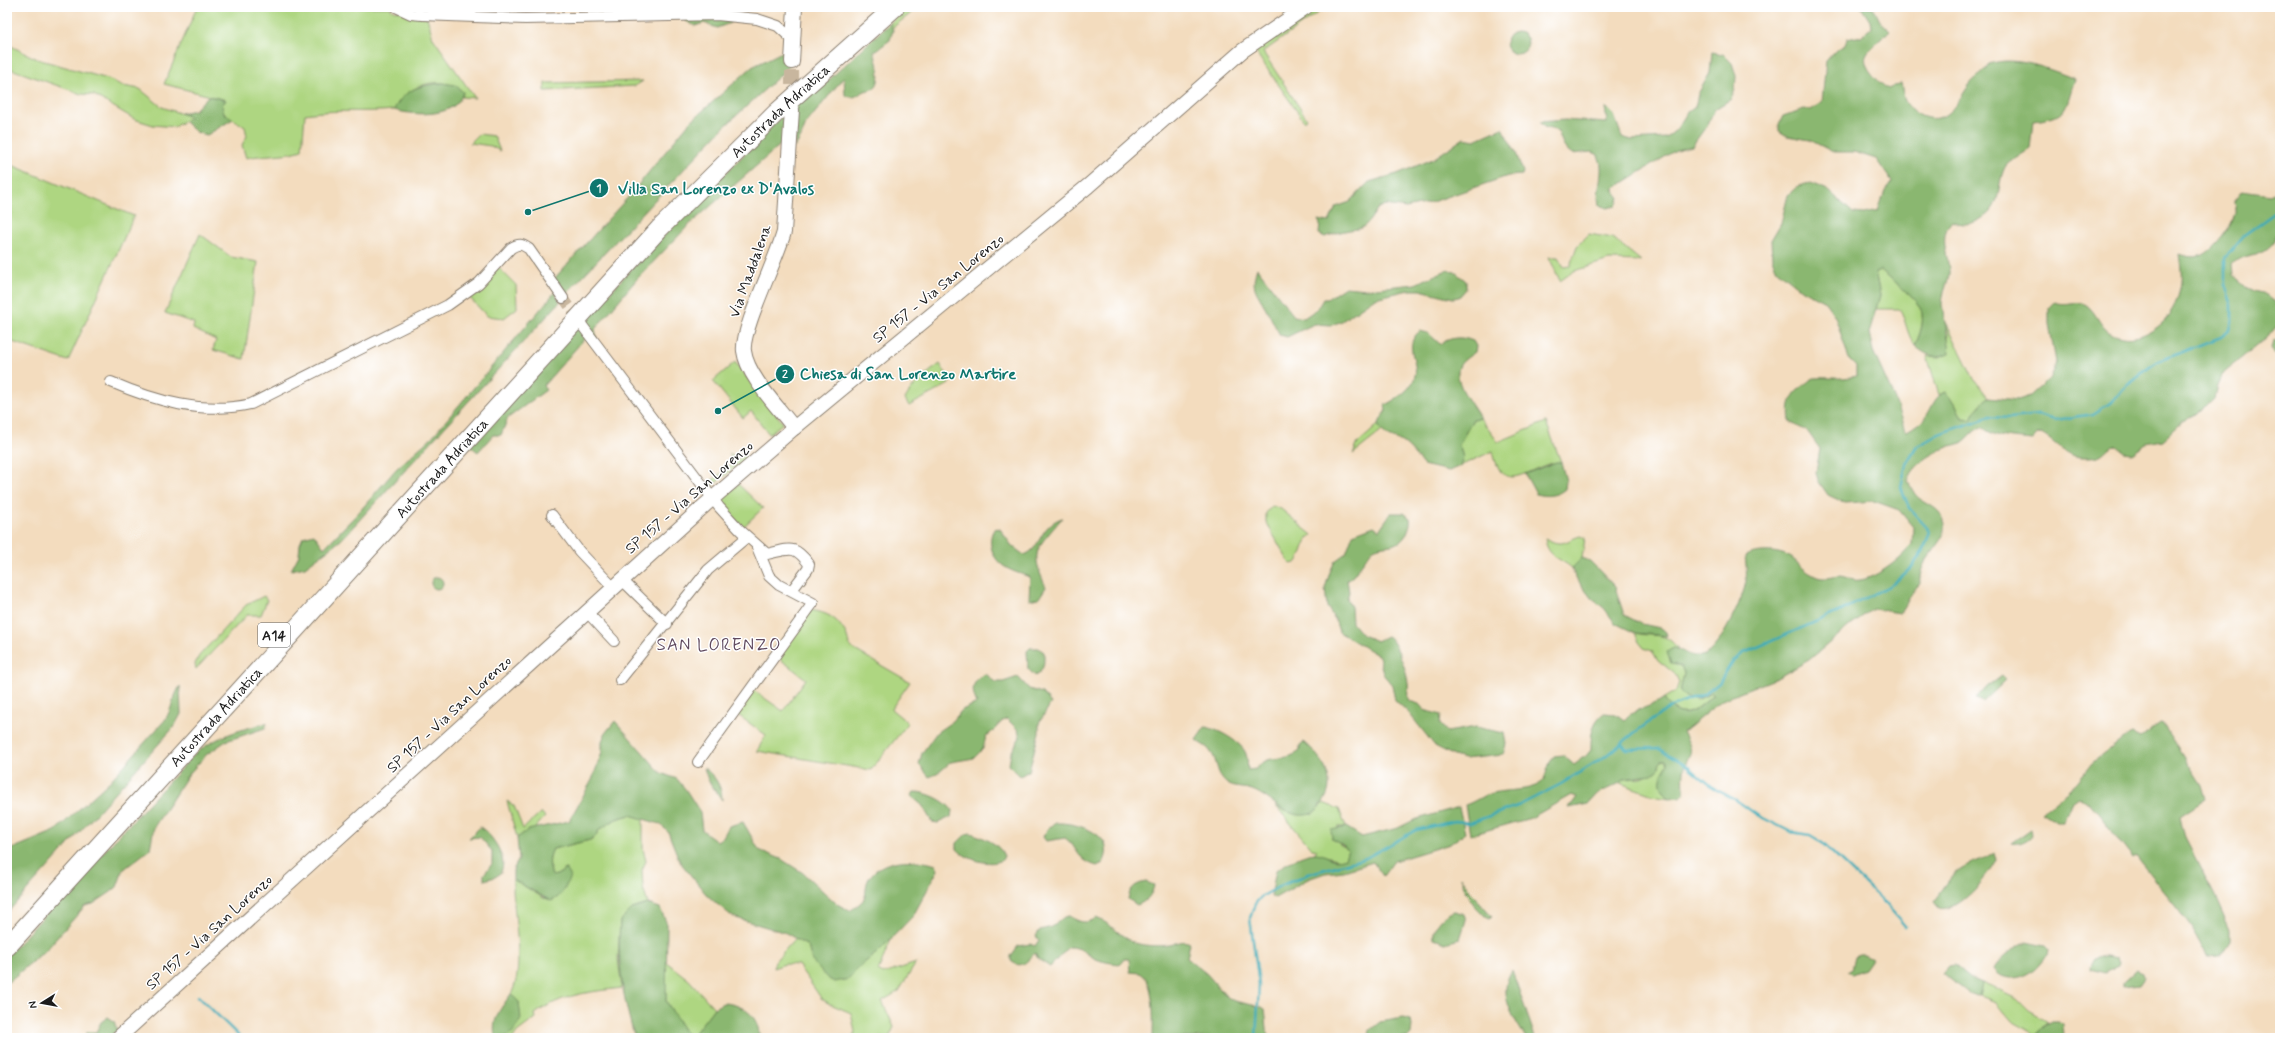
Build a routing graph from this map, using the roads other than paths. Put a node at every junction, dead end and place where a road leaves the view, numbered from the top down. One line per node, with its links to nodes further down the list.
1 (396, 7): 6 (street)
2 (795, 7): 6 (main road)
3 (877, 7): 24 (highway, Autostrada Adriatica / A14)
4 (895, 7): 25 (highway, Autostrada Adriatica / A14)
5 (1306, 7): 12 (main road, SP 157 - Via San Lorenzo)
6 (792, 39): 7 (main road)
7 (792, 62)
8 (792, 110): 12 (main road, Via Maddalena)
9 (563, 298): 11 (street)
10 (581, 324): 13 (street)
11 (111, 382)
12 (794, 428): 13 (main road, SP 157 - Via San Lorenzo)
13 (712, 498): 15 (street); 17 (main road, SP 157 - Via San Lorenzo)
14 (552, 515): 17 (street)
15 (747, 537): 16 (street); 20 (street)
16 (757, 546): 18 (street); 18 (street)
17 (617, 583): 19 (main road, SP 157 - Via San Lorenzo); 20 (street)
18 (792, 590): 23 (street)
19 (586, 611): 21 (street); 26 (main road, SP 157 - Via San Lorenzo)
20 (666, 624): 22 (street)
21 (614, 641)
22 (620, 680)
23 (698, 762)
24 (7, 929)
25 (7, 947)
26 (118, 1038)

